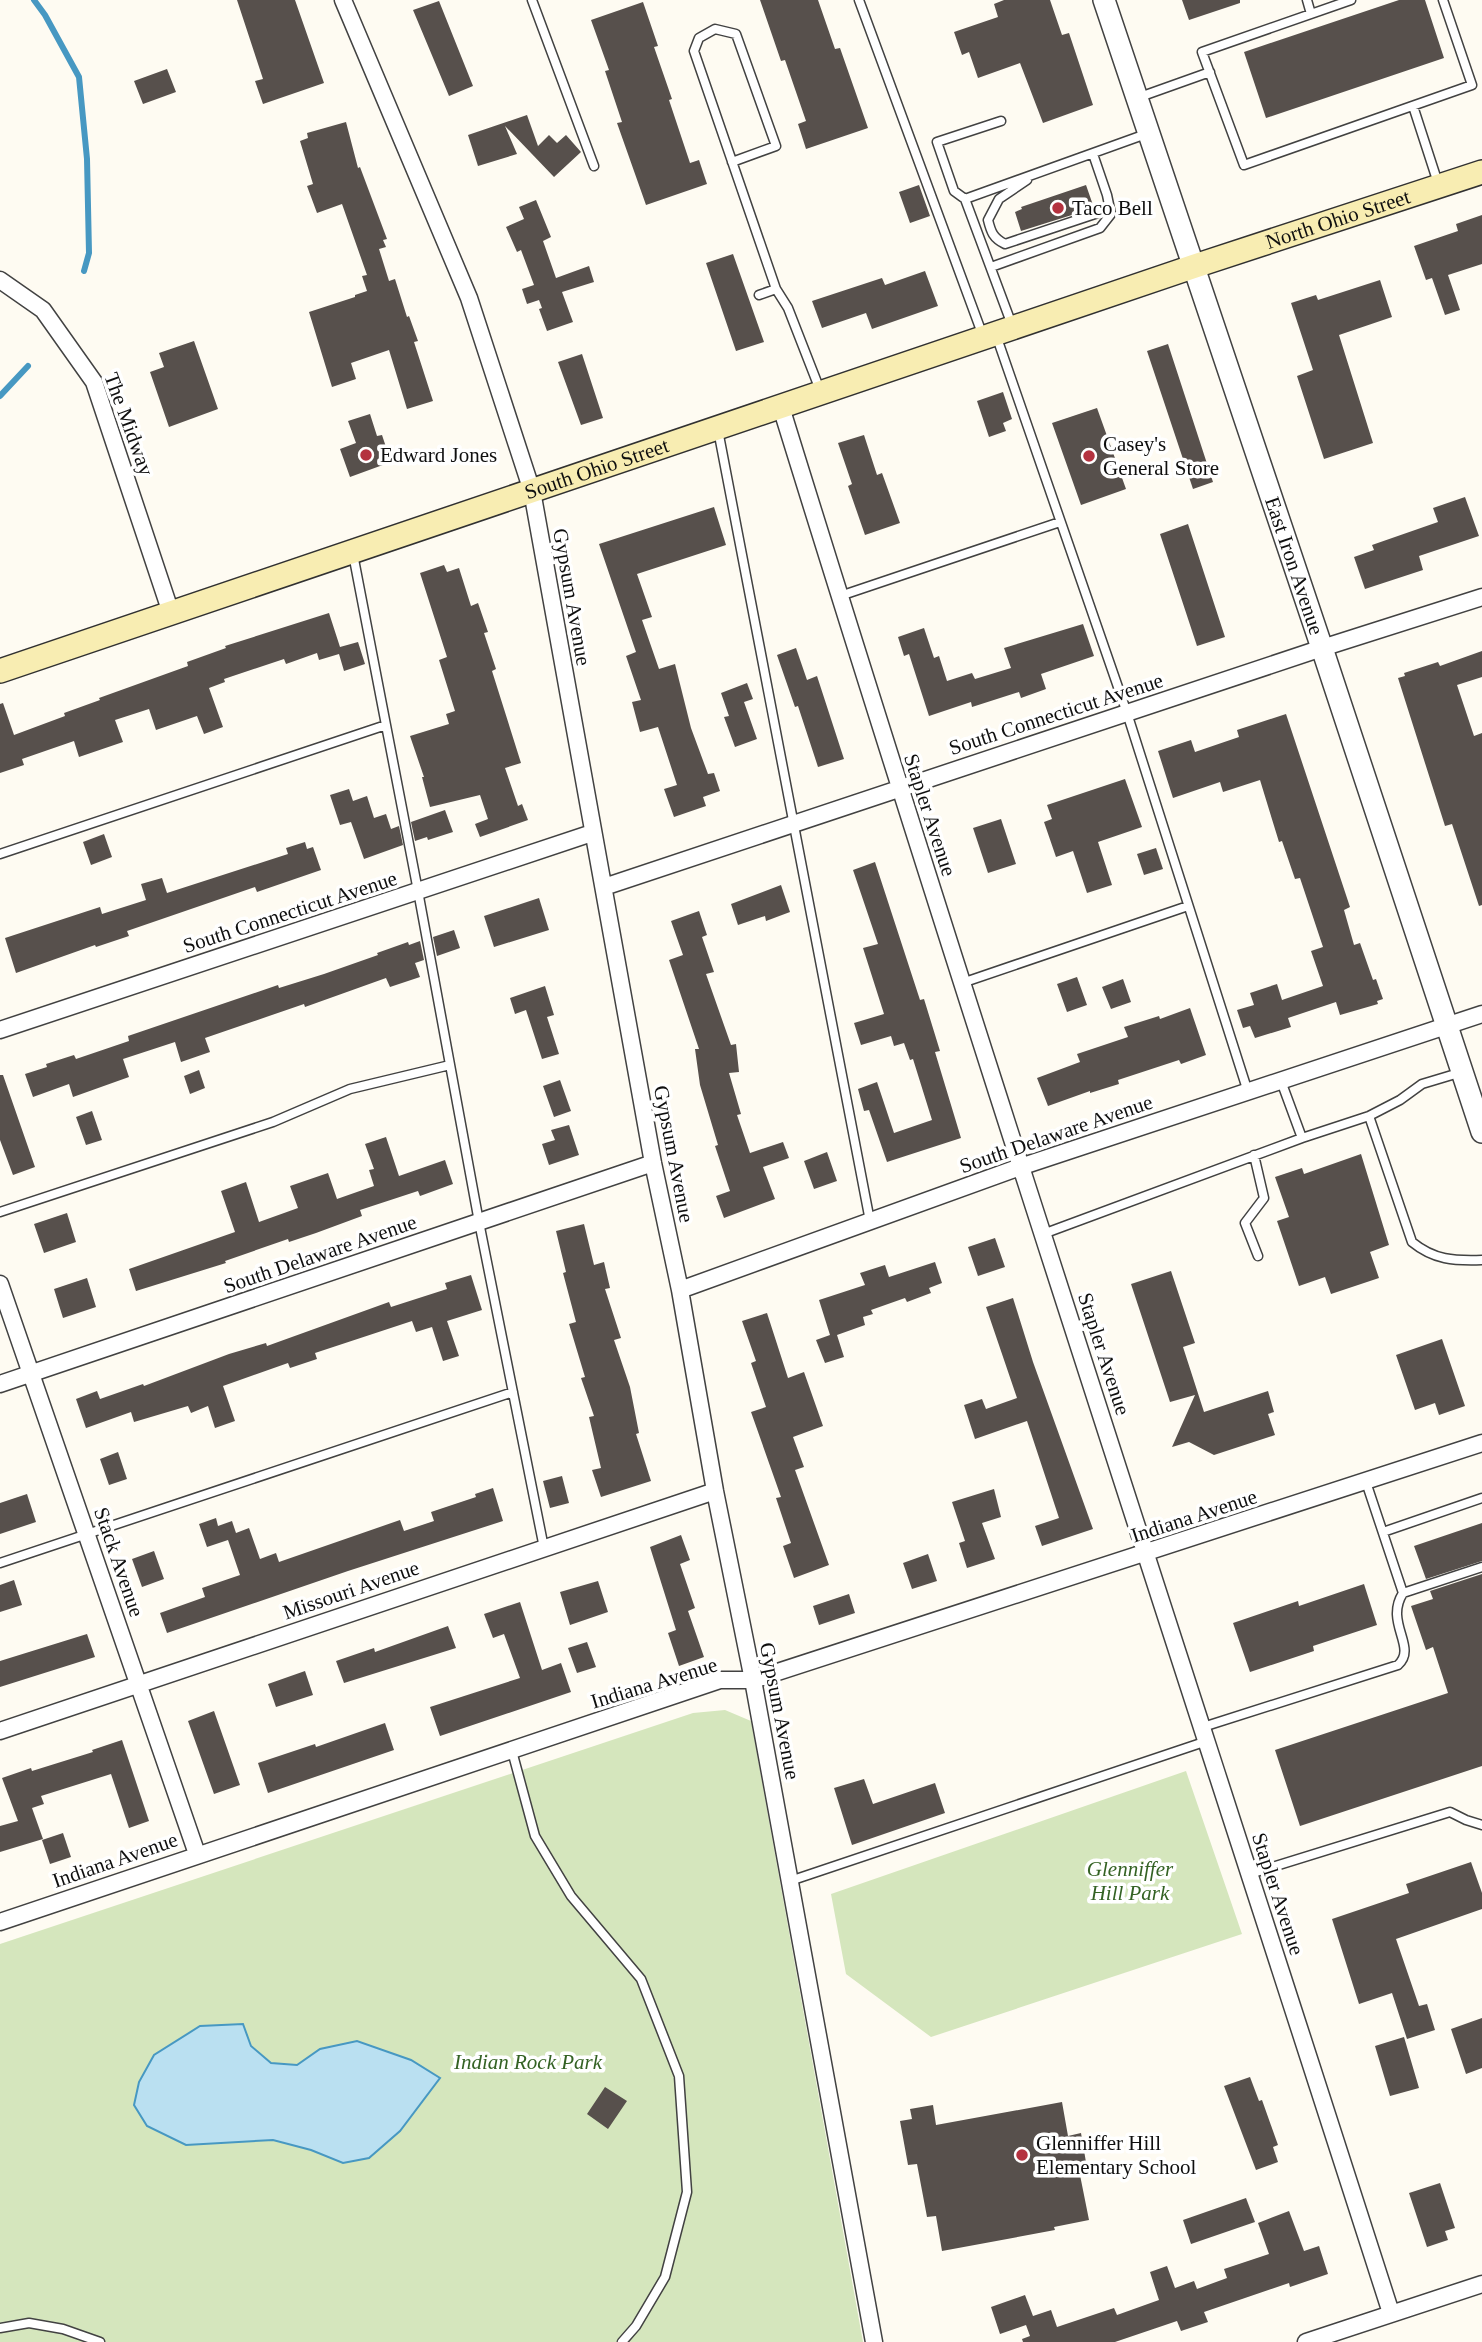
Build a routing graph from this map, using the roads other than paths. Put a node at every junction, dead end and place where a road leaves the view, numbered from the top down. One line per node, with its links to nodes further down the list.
1 (344, 0): 31 (street, Gypsum Avenue)
2 (532, 0): 16 (lane)
3 (859, 0): 27 (lane)
4 (1104, 0): 10 (street, East Iron Avenue)
5 (1307, 0): 8 (lane)
6 (1351, 0): 8 (lane)
7 (1443, 0): 11 (lane)
8 (1311, 14): 9 (lane)
9 (1210, 72): 10 (lane); 11 (lane)
10 (1137, 98): 13 (street, East Iron Avenue)
11 (1413, 106): 19 (lane)
12 (1000, 121): 20 (lane)
13 (1149, 134): 14 (lane); 22 (street, East Iron Avenue)
14 (1093, 154): 18 (lane); 21 (lane)
15 (732, 162): 15 (lane); 25 (lane)
16 (594, 166)
17 (1482, 172): 19 (main road, North Ohio Street)
18 (1031, 175): 20 (lane); 21 (lane)
19 (1440, 186): 22 (main road, North Ohio Street)
20 (965, 199): 23 (lane)
21 (1110, 209): 23 (lane)
22 (1195, 266): 27 (main road, South Ohio Street); 37 (street, East Iron Avenue)
23 (991, 267): 27 (lane)
24 (0, 280): 36 (street, The Midway)
25 (776, 289): 26 (lane); 28 (lane)
26 (759, 295)
27 (998, 333): 28 (main road, South Ohio Street); 32 (lane)
28 (821, 393): 29 (main road, South Ohio Street)
29 (781, 407): 30 (main road, South Ohio Street); 34 (street, Stapler Avenue)
30 (717, 428): 31 (main road, South Ohio Street); 42 (lane)
31 (532, 491): 33 (main road, South Ohio Street); 43 (street, Gypsum Avenue)
32 (1060, 522): 34 (lane); 39 (lane)
33 (352, 552): 36 (main road, South Ohio Street); 40 (lane)
34 (840, 596): 41 (street, Stapler Avenue)
35 (1482, 597): 37 (street, South Connecticut Avenue)
36 (171, 613): 38 (main road, South Ohio Street)
37 (1322, 648): 39 (street, South Connecticut Avenue); 50 (street, East Iron Avenue)
38 (0, 671)
39 (1127, 713): 41 (street, South Connecticut Avenue); 47 (lane)
40 (386, 725): 44 (lane); 46 (lane)
41 (899, 789): 42 (street, South Connecticut Avenue); 48 (street, Stapler Avenue)
42 (794, 824): 45 (street, South Connecticut Avenue); 63 (lane)
43 (593, 833): 45 (street, Gypsum Avenue); 46 (street, South Connecticut Avenue)
44 (0, 854)
45 (604, 887): 60 (street, Gypsum Avenue)
46 (418, 891): 51 (street, South Connecticut Avenue); 52 (lane)
47 (1188, 906): 48 (lane); 55 (lane)
48 (961, 983): 61 (street, Stapler Avenue)
49 (1482, 1014): 50 (street, South Delaware Avenue)
50 (1447, 1026): 53 (street, East Iron Avenue); 54 (street, South Delaware Avenue)
51 (0, 1030)
52 (450, 1065): 62 (lane); 64 (lane)
53 (1462, 1072): 56 (lane); 57 (street, East Iron Avenue)
54 (1281, 1081): 55 (street, South Delaware Avenue); 58 (lane)
55 (1248, 1092): 61 (street, South Delaware Avenue)
56 (1369, 1116): 58 (lane); 67 (lane)
57 (1482, 1132)
58 (1302, 1138): 59 (lane)
59 (1254, 1156): 65 (lane); 66 (lane)
60 (653, 1163): 64 (street, South Delaware Avenue); 69 (street, Gypsum Avenue)
61 (1020, 1167): 63 (street, South Delaware Avenue); 65 (street, Stapler Avenue)
62 (0, 1212)
63 (870, 1221): 69 (street, South Delaware Avenue)
64 (479, 1222): 70 (street, South Delaware Avenue); 72 (lane)
65 (1043, 1234): 80 (street, Stapler Avenue)
66 (1258, 1256)
67 (1482, 1260)
68 (0, 1284): 70 (street, Stack Avenue)
69 (680, 1290): 75 (street, Gypsum Avenue)
70 (32, 1374): 71 (street, South Delaware Avenue); 78 (street, Stack Avenue)
71 (0, 1384)
72 (513, 1392): 78 (lane); 79 (lane)
73 (1482, 1443): 74 (street, Indiana Avenue)
74 (1366, 1482): 77 (lane); 80 (street, Indiana Avenue)
75 (715, 1490): 79 (street, Missouri Avenue); 84 (street, Gypsum Avenue)
76 (1482, 1498): 77 (lane)
77 (1382, 1532): 83 (lane)
78 (87, 1533): 81 (lane); 85 (street, Stack Avenue)
79 (544, 1548): 85 (street, Missouri Avenue)
80 (1147, 1554): 84 (street, Indiana Avenue); 87 (street, Stapler Avenue)
81 (0, 1563)
82 (1482, 1567): 83 (lane)
83 (1403, 1593): 87 (lane)
84 (753, 1680): 88 (street, Indiana Avenue); 92 (street, Gypsum Avenue)
85 (139, 1684): 86 (street, Missouri Avenue); 90 (street, Stack Avenue)
86 (0, 1731)
87 (1205, 1734): 91 (street, Stapler Avenue); 92 (lane)
88 (512, 1751): 90 (street, Indiana Avenue); 98 (lane)
89 (1482, 1825): 91 (lane)
90 (197, 1854): 93 (street, Indiana Avenue)
91 (1250, 1874): 95 (street, Stapler Avenue)
92 (790, 1881): 99 (street, Gypsum Avenue)
93 (0, 1922)
94 (1482, 2284): 95 (street)
95 (1391, 2313): 100 (street)
96 (0, 2328): 97 (lane)
97 (100, 2342)
98 (622, 2342)
99 (874, 2342)
100 (1306, 2342)

